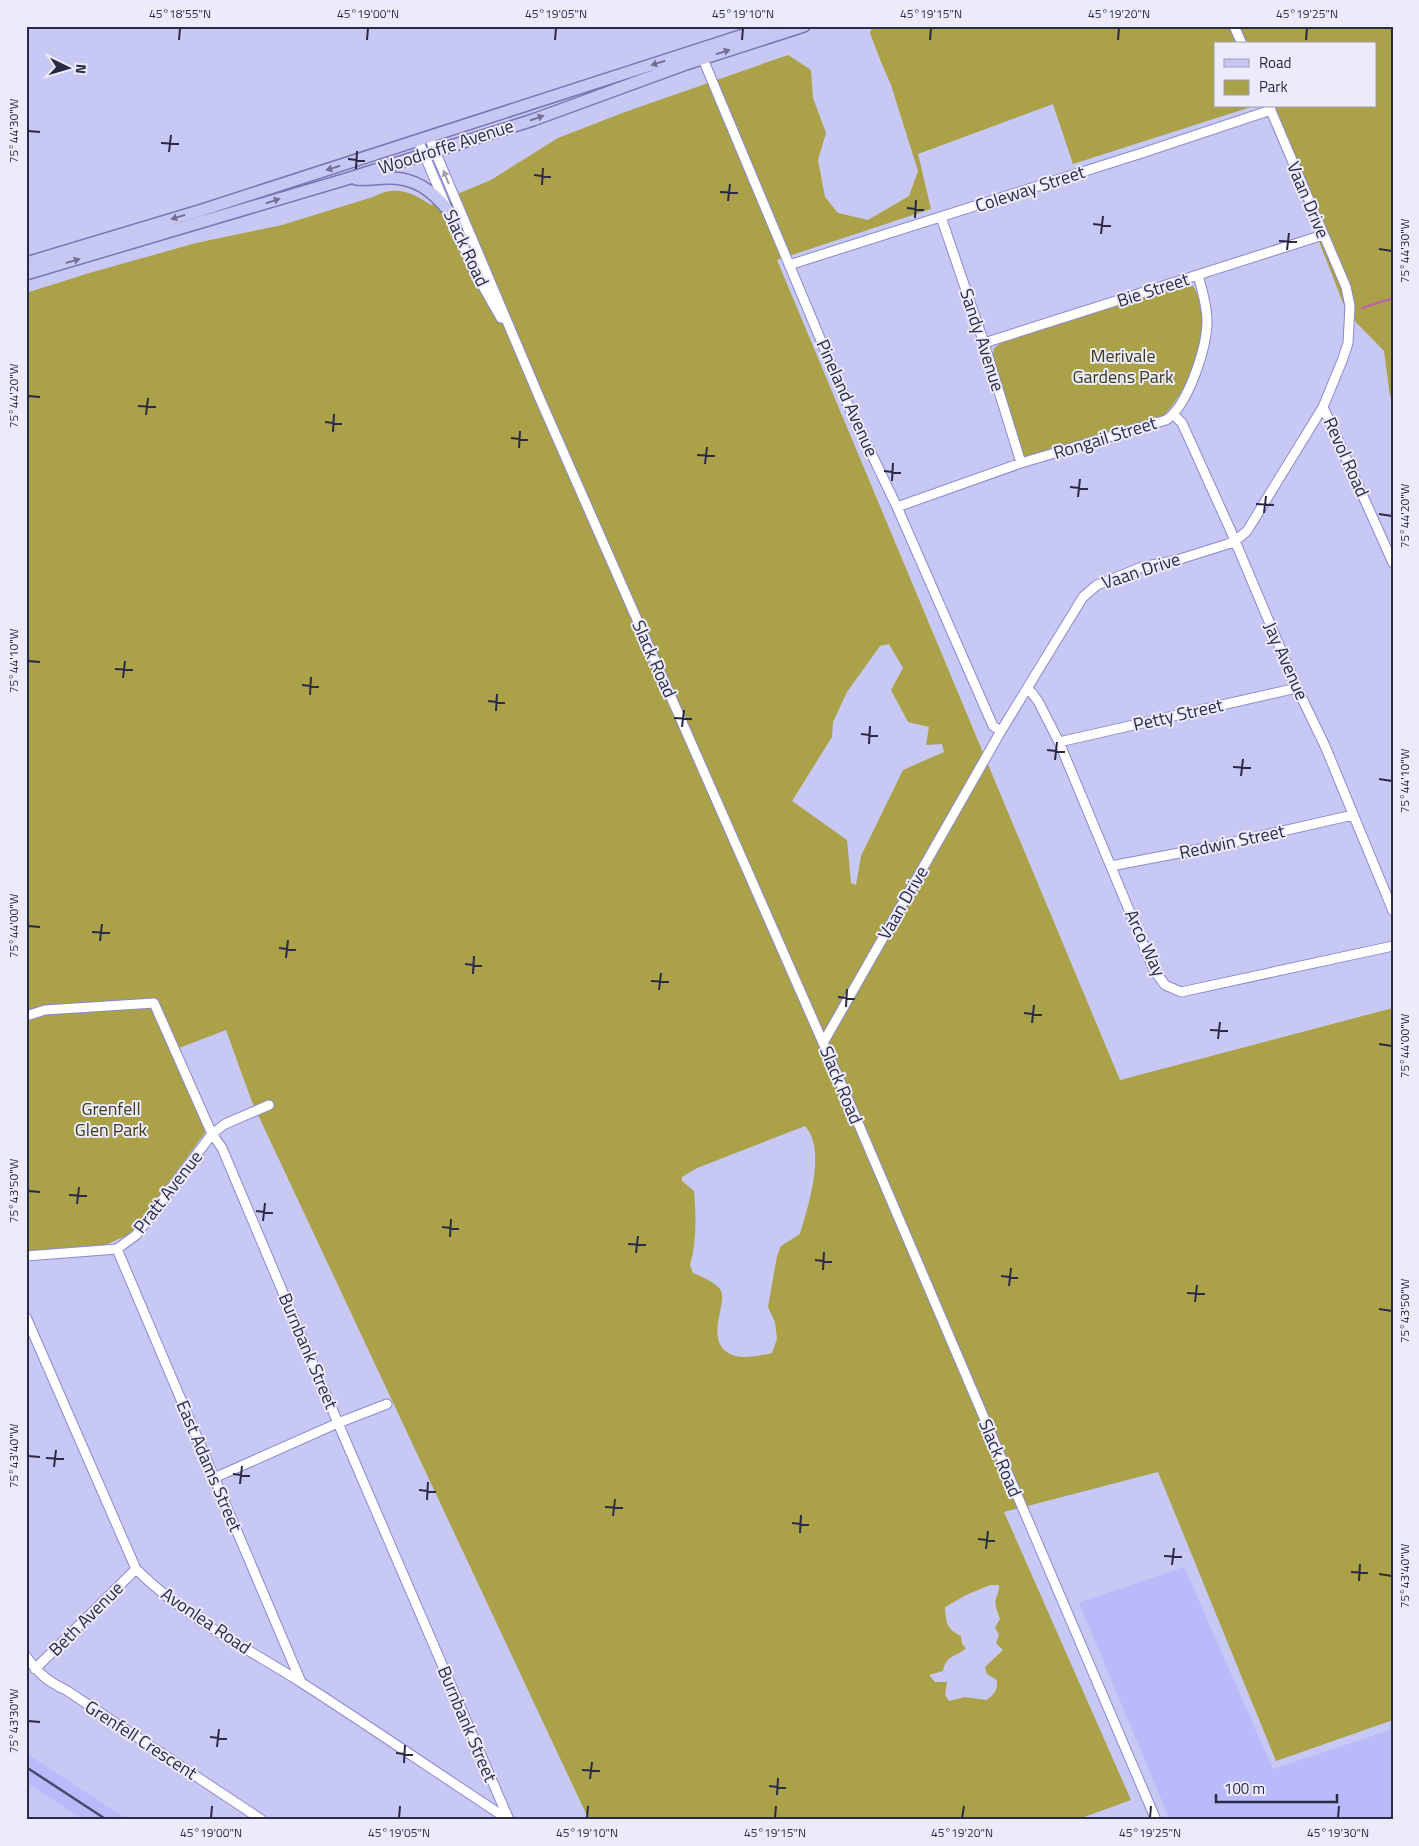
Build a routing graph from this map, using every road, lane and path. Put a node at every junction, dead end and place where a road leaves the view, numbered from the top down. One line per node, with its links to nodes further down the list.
1 (771, 26): 7 (main road, Woodroffe Avenue, one-way to 7)
2 (804, 26): 5 (main road, Woodroffe Avenue, one-way to 2)
3 (1234, 26): 4 (street)
4 (1241, 42)
5 (703, 59): 8 (main road, Woodroffe Avenue, one-way to 5); 14 (street, Pineland Avenue)
6 (1270, 108): 11 (street, Coleway Street); 12 (street, Vaan Drive)
7 (424, 138): 8 (street, Slack Road); 13 (main road, Woodroffe Avenue, one-way to 13)
8 (429, 152): 9 (main road, Woodroffe Avenue); 10 (street, Slack Road); 18 (street, Slack Road, one-way to 8)
9 (350, 178): 10 (main road); 15 (main road, Woodroffe Avenue, one-way to 9)
10 (448, 210): 18 (street, Slack Road)
11 (941, 217): 14 (street, Coleway Street); 17 (street, Sandy Avenue)
12 (1323, 235): 16 (street, Bie Street); 19 (street, Vaan Drive)
13 (26, 263)
14 (789, 265): 22 (street, Pineland Avenue)
15 (26, 274)
16 (1198, 275): 17 (street, Bie Street); 20 (street, Rongail Street)
17 (984, 344): 21 (street, Sandy Avenue)
18 (520, 353): 34 (street, Slack Road)
19 (1323, 407): 23 (street, Vaan Drive); 24 (street, Revol Road)
20 (1174, 415): 21 (street, Rongail Street); 23 (street, Jay Avenue)
21 (1021, 463): 22 (street, Rongail Street)
22 (897, 507): 27 (street, Pineland Avenue)
23 (1234, 542): 25 (street, Vaan Drive); 26 (street, Jay Avenue)
24 (1393, 563)
25 (1028, 688): 27 (street, Vaan Drive); 28 (street, Arco Way)
26 (1297, 688): 28 (street, Petty Street); 29 (street, Jay Avenue)
27 (1001, 732): 34 (street, Vaan Drive)
28 (1059, 742): 30 (street, Arco Way)
29 (1353, 815): 30 (street, Redwin Street); 31 (street, Jay Avenue)
30 (1111, 866): 32 (street, Arco Way)
31 (1393, 911)
32 (1393, 946)
33 (26, 1016): 36 (street, Burnbank Street)
34 (823, 1043): 49 (street, Slack Road)
35 (269, 1105): 36 (street, Pratt Avenue)
36 (212, 1134): 37 (street, Pratt Avenue); 41 (street, Burnbank Street)
37 (117, 1249): 38 (street); 42 (street, East Adams Street)
38 (26, 1256)
39 (26, 1317): 43 (street, Avonlea Road)
40 (387, 1404): 41 (street)
41 (338, 1423): 42 (street); 48 (street, Burnbank Street)
42 (214, 1478): 46 (street, East Adams Street)
43 (136, 1569): 45 (street, Beth Avenue); 46 (street, Avonlea Road)
44 (26, 1656): 45 (street, Grenfell Crescent)
45 (35, 1669): 47 (street, Grenfell Crescent)
46 (301, 1683): 48 (street, Avonlea Road)
47 (262, 1820)
48 (509, 1820)
49 (1156, 1820)

